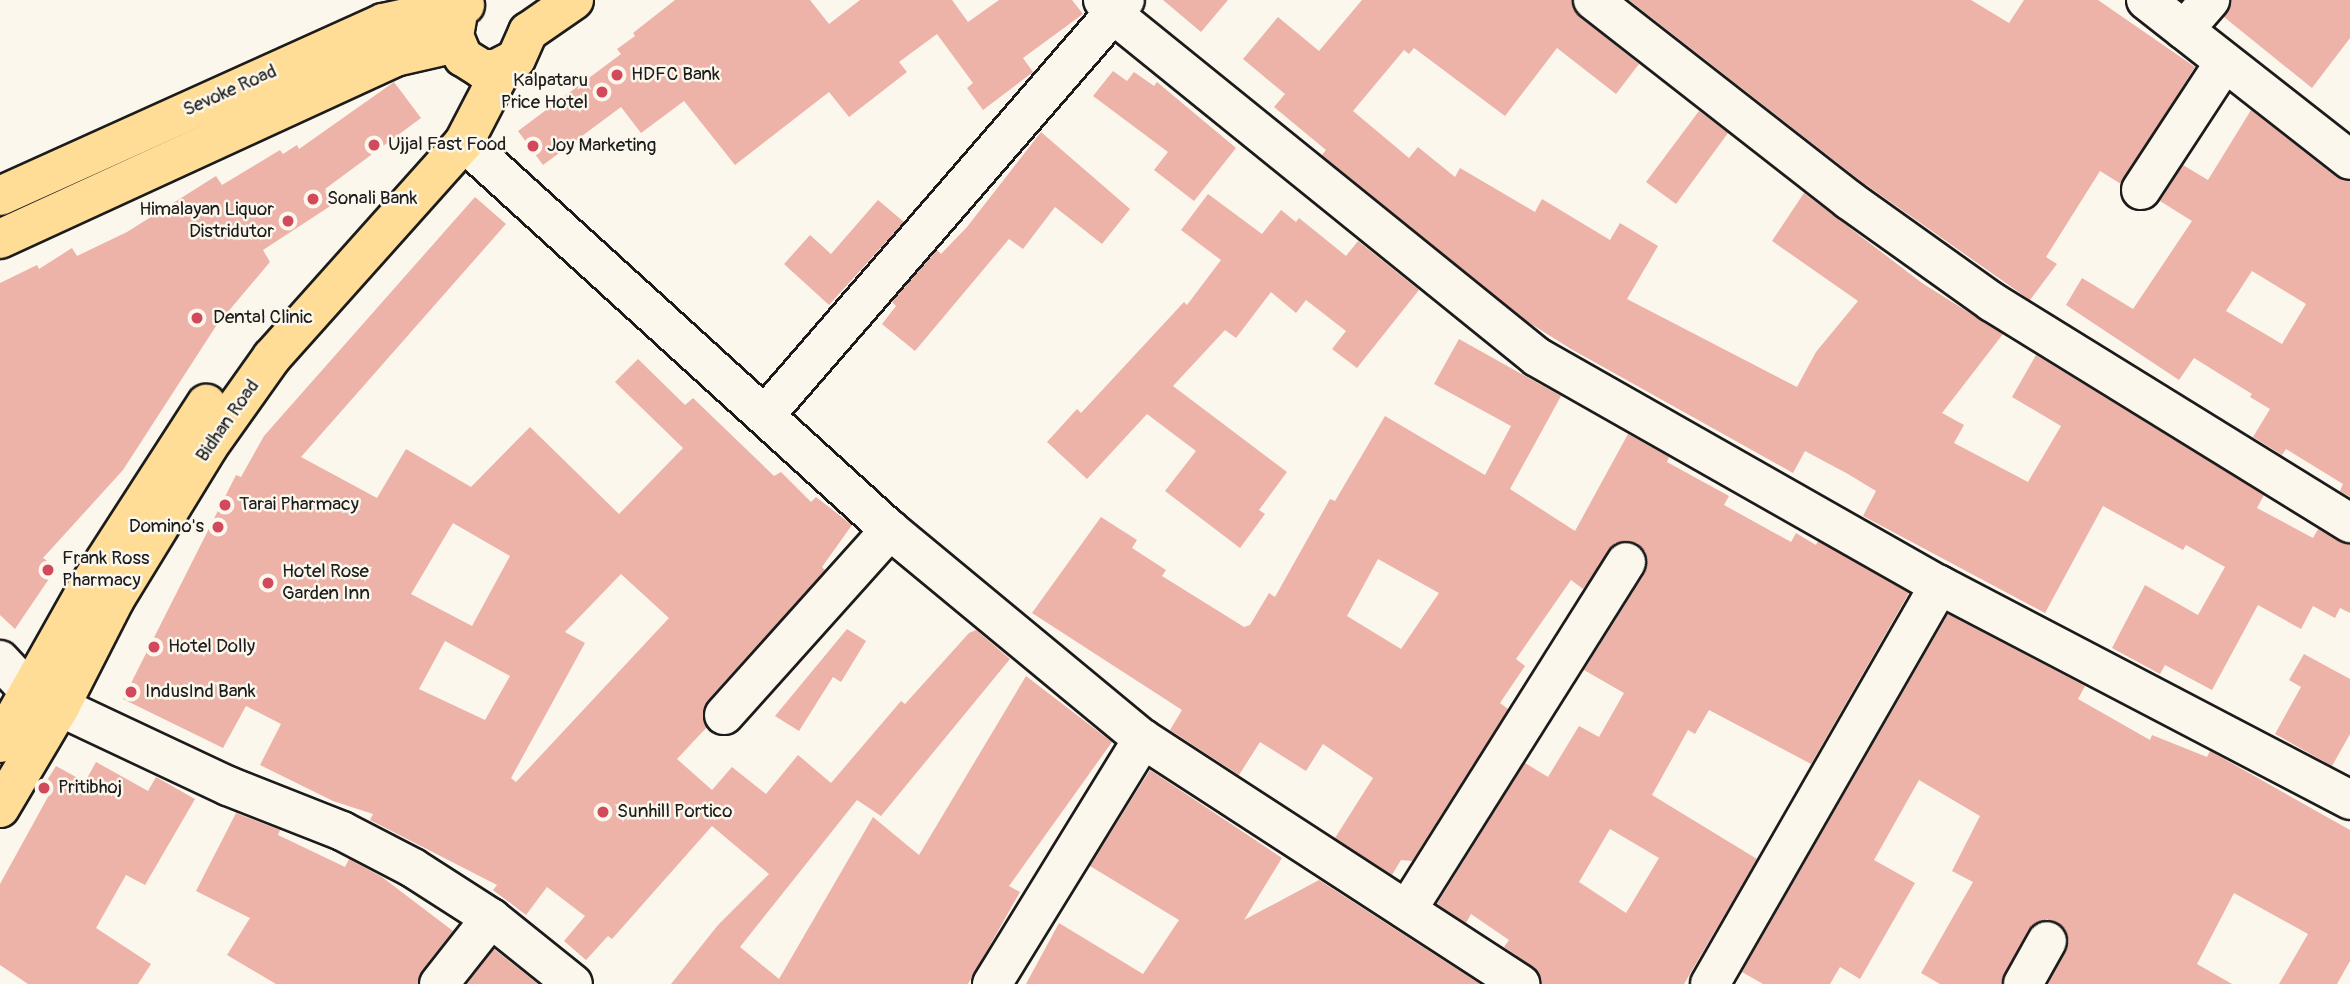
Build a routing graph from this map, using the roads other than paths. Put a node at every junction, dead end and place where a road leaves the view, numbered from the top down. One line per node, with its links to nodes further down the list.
1 (574, 0): 8 (main road)
2 (1593, 0): 16 (street)
3 (2146, 0): 7 (street)
4 (2210, 0): 7 (street)
5 (470, 3): 8 (main road); 13 (main road, Sevoke Road)
6 (1114, 5): 15 (street); 19 (street)
7 (2184, 30): 9 (street)
8 (478, 59): 10 (main road, Bidhan Road); 14 (main road, Sevoke Road)
9 (2224, 63): 11 (street); 12 (street)
10 (456, 132): 15 (street); 21 (main road, Bidhan Road)
11 (2350, 160)
12 (2141, 190)
13 (0, 196)
14 (0, 239)
15 (765, 415): 17 (street)
16 (2350, 523)
17 (890, 530): 22 (street); 23 (street)
18 (1626, 562): 27 (street)
19 (1939, 585): 25 (street); 34 (street)
20 (0, 660): 21 (street)
21 (44, 699): 24 (main road, Bidhan Road); 26 (main road, Bidhan Road); 28 (street)
22 (724, 715)
23 (1143, 739): 27 (street); 30 (street)
24 (0, 743)
25 (2350, 800)
26 (0, 808)
27 (1407, 910): 33 (street)
28 (491, 918): 31 (street); 32 (street)
29 (2047, 942): 35 (street)
30 (993, 983)
31 (439, 984)
32 (573, 984)
33 (1520, 984)
34 (1710, 984)
35 (2023, 984)

